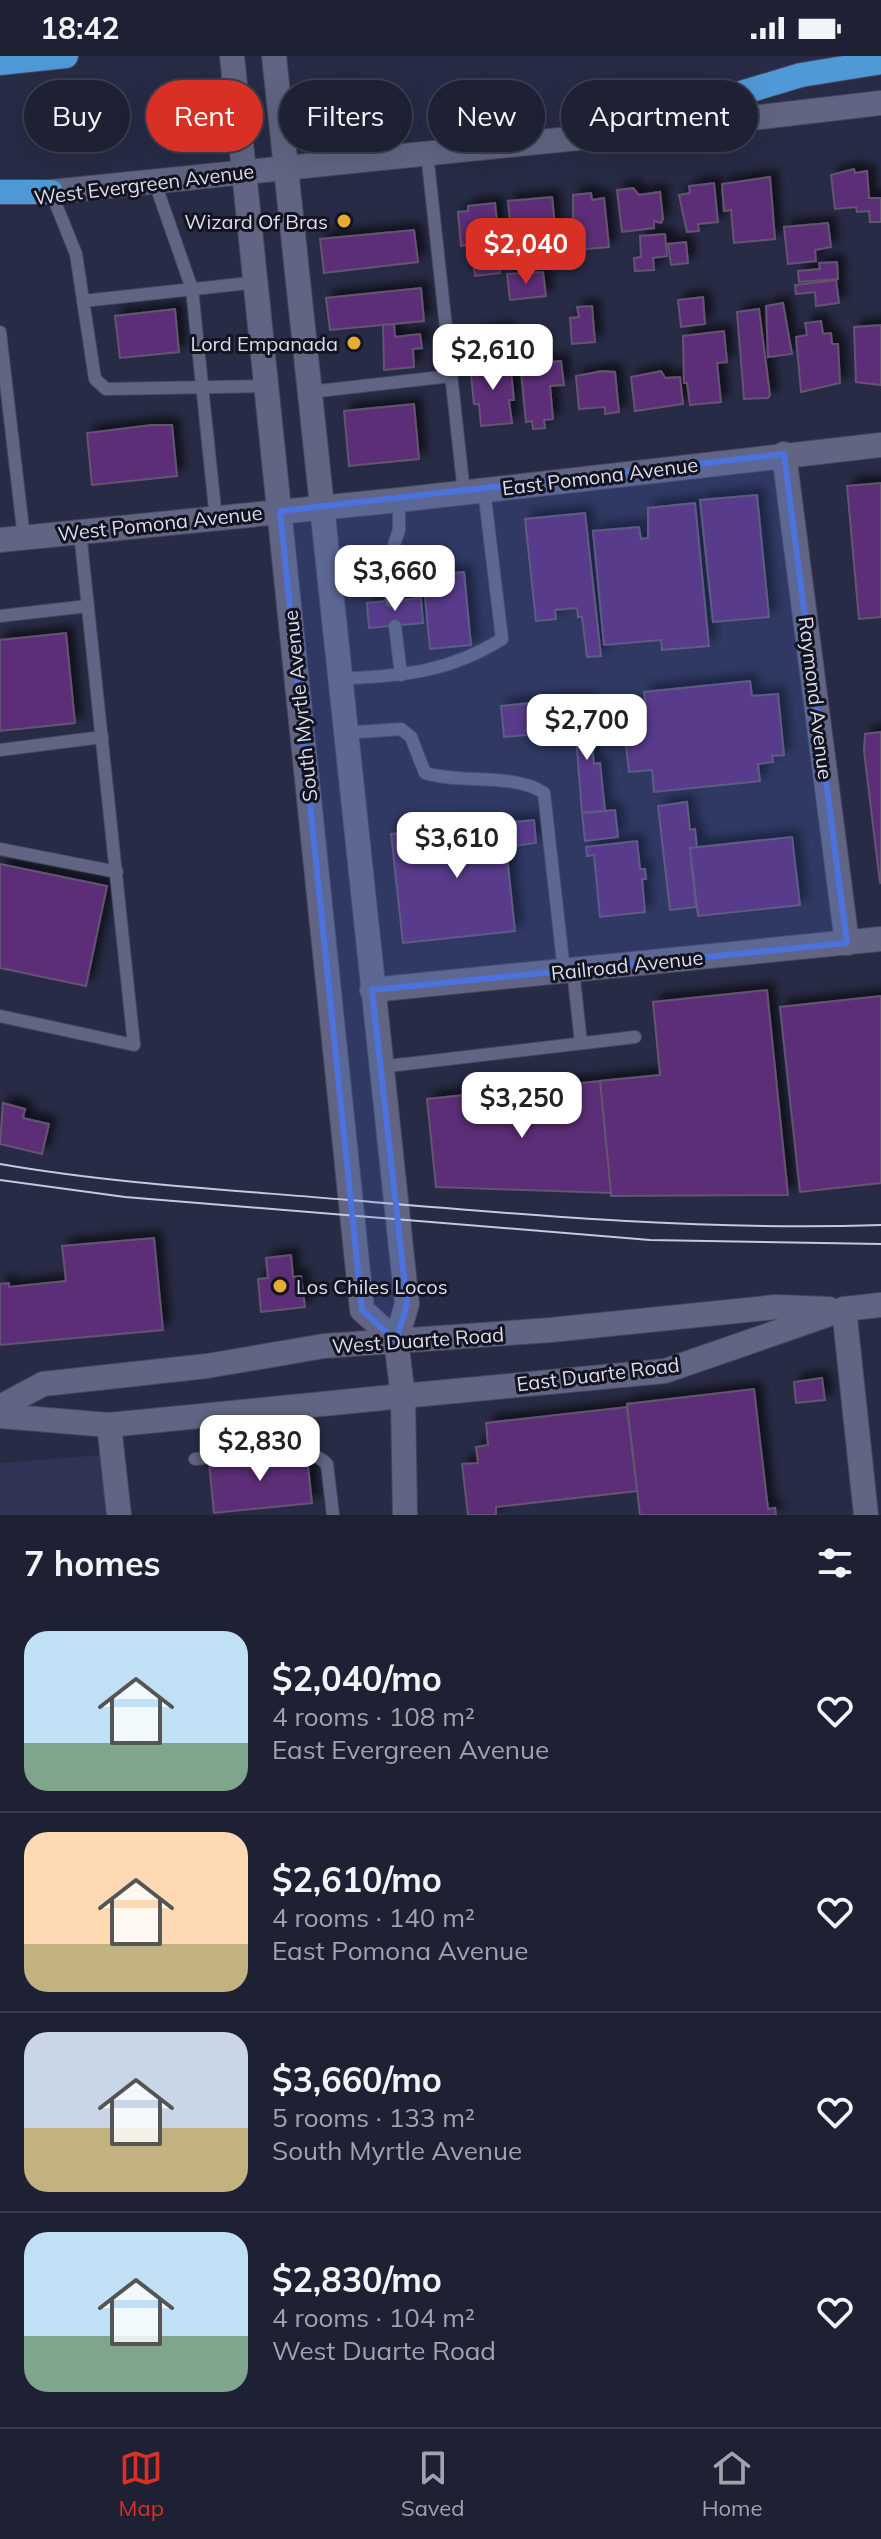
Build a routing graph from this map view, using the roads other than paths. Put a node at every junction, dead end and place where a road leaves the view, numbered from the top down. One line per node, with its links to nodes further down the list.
1 (66, 56): 5 (highway)
2 (232, 56): 12 (main road, South Myrtle Avenue)
3 (274, 56): 11 (main road, South Myrtle Avenue)
4 (881, 62): 6 (highway)
5 (0, 63)
6 (758, 88)
7 (881, 103): 8 (main road, West Evergreen Avenue)
8 (758, 117)
9 (561, 140): 10 (main road, West Evergreen Avenue)
10 (427, 153): 11 (main road, West Evergreen Avenue); 21 (lane)
11 (288, 165): 12 (main road, West Evergreen Avenue); 24 (main road, South Myrtle Avenue)
12 (247, 170): 13 (main road, West Evergreen Avenue); 17 (main road, South Myrtle Avenue)
13 (154, 180): 15 (main road, West Evergreen Avenue); 18 (lane)
14 (0, 192): 15 (highway)
15 (51, 192): 16 (main road, West Evergreen Avenue); 19 (lane)
16 (0, 205)
17 (258, 282): 18 (lane); 22 (main road, South Myrtle Avenue)
18 (192, 289): 19 (lane); 23 (lane)
19 (83, 301): 23 (lane)
20 (0, 332): 33 (lane)
21 (451, 376): 24 (lane); 27 (lane)
22 (268, 386): 23 (lane); 30 (main road, South Myrtle Avenue)
23 (204, 387): 31 (lane)
24 (309, 392): 29 (main road, South Myrtle Avenue)
25 (881, 445): 26 (main road, East Pomona Avenue)
26 (784, 454): 27 (main road, East Pomona Avenue); 48 (main road, Raymond Avenue)
27 (474, 492): 28 (main road, East Pomona Avenue); 40 (lane)
28 (399, 500): 29 (main road, East Pomona Avenue); 34 (lane)
29 (320, 508): 30 (main road, West Pomona Avenue); 35 (main road, South Myrtle Avenue)
30 (280, 511): 31 (main road, West Pomona Avenue); 57 (main road, South Myrtle Avenue)
31 (216, 519): 32 (main road, West Pomona Avenue)
32 (80, 532): 33 (main road, West Pomona Avenue); 37 (lane)
33 (12, 539)
34 (387, 566): 35 (lane); 36 (lane)
35 (327, 573): 41 (main road, South Myrtle Avenue)
36 (391, 601)
37 (88, 606): 38 (lane); 43 (lane)
38 (0, 616)
39 (395, 626): 40 (lane)
40 (401, 675): 41 (lane)
41 (338, 679): 42 (main road, South Myrtle Avenue)
42 (344, 733): 49 (lane); 50 (main road, South Myrtle Avenue)
43 (102, 737): 44 (lane); 46 (lane)
44 (0, 750)
45 (0, 849): 46 (lane)
46 (117, 872): 51 (lane)
47 (881, 939): 48 (main road, Railroad Avenue)
48 (847, 943): 49 (main road, Railroad Avenue)
49 (569, 971): 50 (main road, Railroad Avenue); 53 (lane)
50 (372, 990): 54 (main road, South Myrtle Avenue)
51 (0, 1016)
52 (635, 1037): 53 (lane)
53 (581, 1043): 54 (lane)
54 (380, 1067): 57 (main road, South Myrtle Avenue)
55 (881, 1305): 56 (main road, East Duarte Road)
56 (844, 1309): 57 (main road, West Duarte Road); 58 (main road, East Duarte Road); 66 (main road)
57 (396, 1341): 58 (main road, South Myrtle Avenue); 59 (main road, West Duarte Road)
58 (403, 1396): 61 (main road); 65 (main road, South Myrtle Avenue)
59 (0, 1407)
60 (0, 1416): 61 (main road)
61 (109, 1425): 63 (main road)
62 (195, 1459): 64 (lane)
63 (119, 1515)
64 (333, 1515)
65 (405, 1515)
66 (866, 1515)

